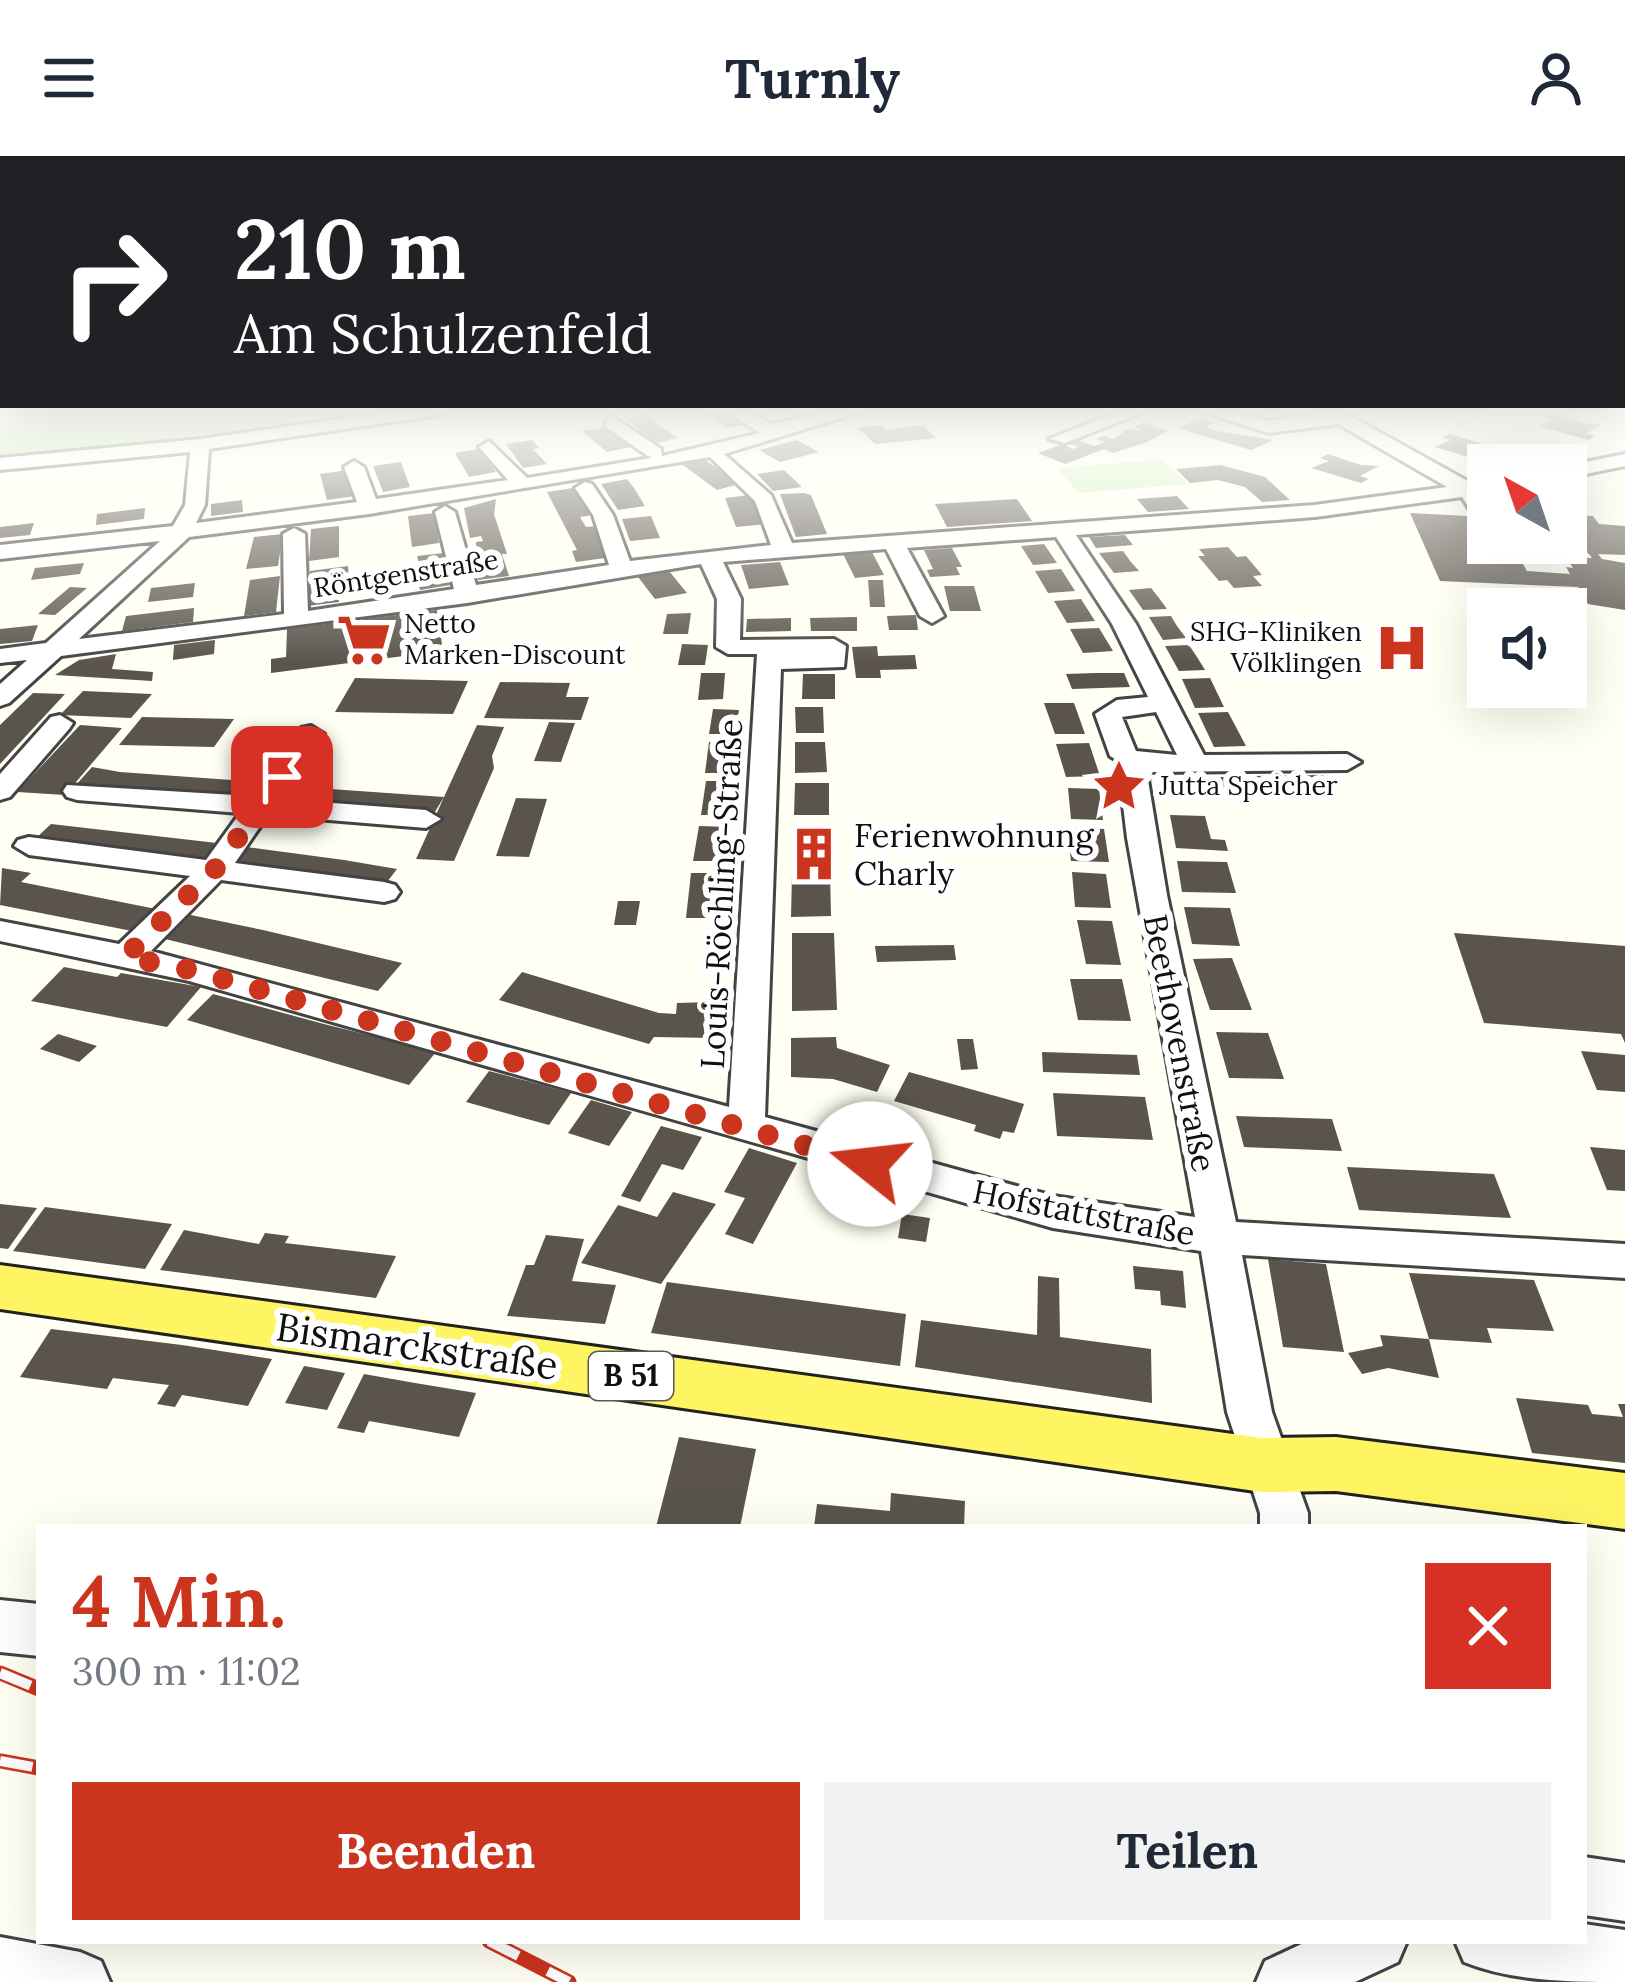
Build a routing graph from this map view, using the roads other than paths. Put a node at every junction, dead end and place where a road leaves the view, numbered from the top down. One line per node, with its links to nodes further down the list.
1 (196, 495): 10 (street)
2 (364, 495): 7 (street)
3 (450, 495): 7 (street)
4 (590, 495): 16 (street)
5 (760, 495): 13 (street)
6 (1452, 495): 9 (street, Röntgenstraße)
7 (369, 508): 10 (street)
8 (445, 512): 17 (street)
9 (1062, 530): 12 (street, Röntgenstraße); 23 (street)
10 (180, 534): 14 (street); 20 (street)
11 (294, 534): 19 (street)
12 (892, 541): 13 (street, Röntgenstraße); 18 (street)
13 (783, 549): 15 (street, Röntgenstraße)
14 (0, 552)
15 (709, 556): 16 (street, Röntgenstraße); 38 (street, Louis-Röchling-Straße)
16 (622, 569): 17 (street, Röntgenstraße)
17 (467, 596): 19 (street, Röntgenstraße)
18 (932, 616)
19 (296, 620): 20 (street, Röntgenstraße)
20 (54, 652): 21 (street, Röntgenstraße); 22 (street)
21 (0, 656)
22 (0, 698)
23 (1167, 704): 27 (street); 28 (street)
24 (60, 723): 29 (street)
25 (306, 741): 31 (street)
26 (1347, 762): 27 (street)
27 (1194, 763): 28 (street)
28 (1144, 764): 39 (street, Beethovenstraße)
29 (0, 791)
30 (77, 791): 31 (street)
31 (263, 806): 32 (street); 34 (street)
32 (426, 819)
33 (28, 846): 34 (street)
34 (216, 868): 35 (street); 37 (street)
35 (384, 892)
36 (0, 931): 37 (street, Hofstattstraße)
37 (125, 957): 38 (street, Hofstattstraße)
38 (746, 1129): 39 (street, Hofstattstraße)
39 (1219, 1237): 40 (street, Hofstattstraße); 42 (street, Beethovenstraße)
40 (1625, 1261)
41 (0, 1287): 42 (main road, Bismarckstraße / B 51)
42 (1262, 1465): 43 (main road, Bismarckstraße / B 51); 44 (street, Beethovenstraße); 45 (main road, Bismarckstraße / B 51)
43 (1625, 1502)
44 (1284, 1524)
45 (1625, 1528)
46 (0, 1626): 47 (street)
47 (36, 1630)
48 (1587, 1886): 49 (street)
49 (1625, 1892)
50 (1370, 1944): 54 (street)
51 (1507, 1944): 52 (street)
52 (1625, 1960)
53 (0, 1967): 55 (street)
54 (1288, 1980)
55 (80, 1982)

